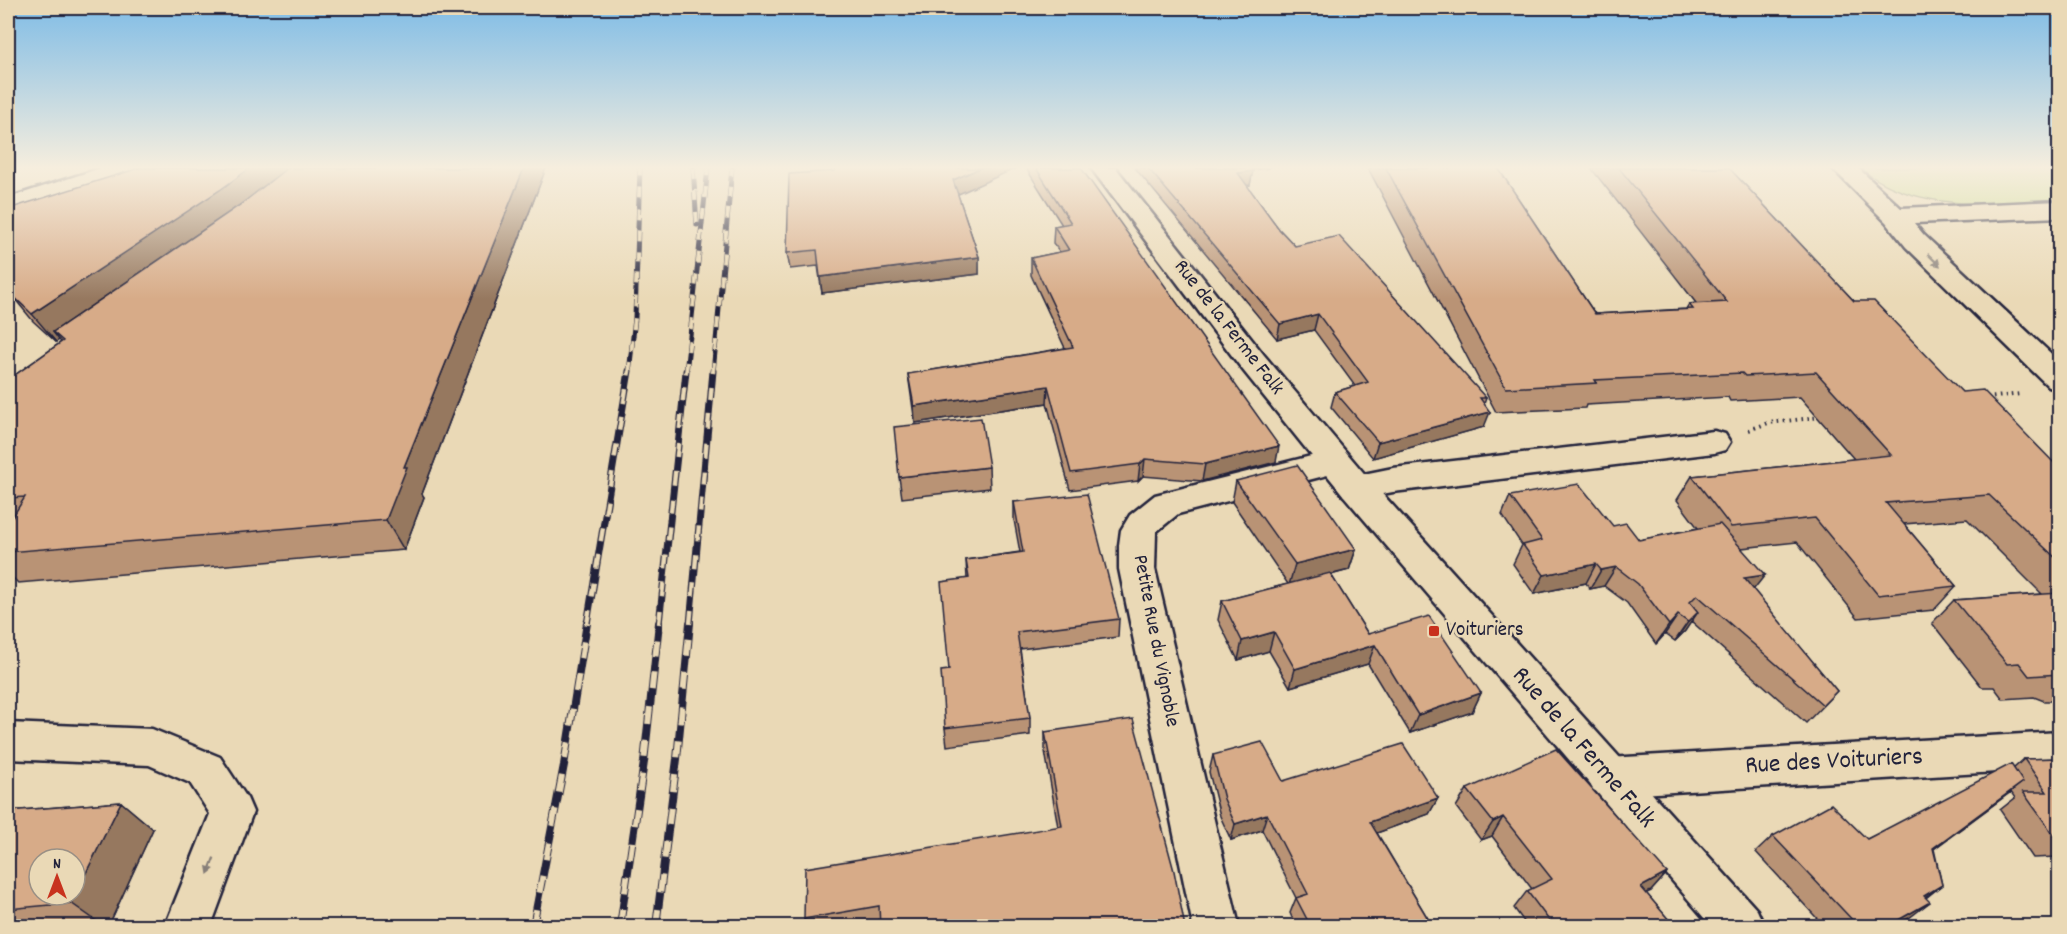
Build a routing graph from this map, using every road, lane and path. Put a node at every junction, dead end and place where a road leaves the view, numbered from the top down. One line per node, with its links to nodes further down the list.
1 (1137, 212): 10 (street, Rue de la Ferme Falk)
2 (1890, 212): 4 (street)
3 (1999, 212): 4 (street)
4 (1895, 216): 5 (street, one-way to 5)
5 (2060, 381)
6 (2023, 394): 7 (path)
7 (1977, 399)
8 (1826, 417): 9 (path)
9 (1714, 442): 10 (street)
10 (1346, 474): 13 (street, Rue de la Ferme Falk); 15 (street, Petite Rue du Vignoble)
11 (8, 741): 14 (street, one-way to 14)
12 (2060, 750): 13 (street, Rue des Voituriers)
13 (1608, 777): 16 (street, Rue de la Ferme Falk)
14 (188, 927)
15 (1216, 927)
16 (1741, 927)

